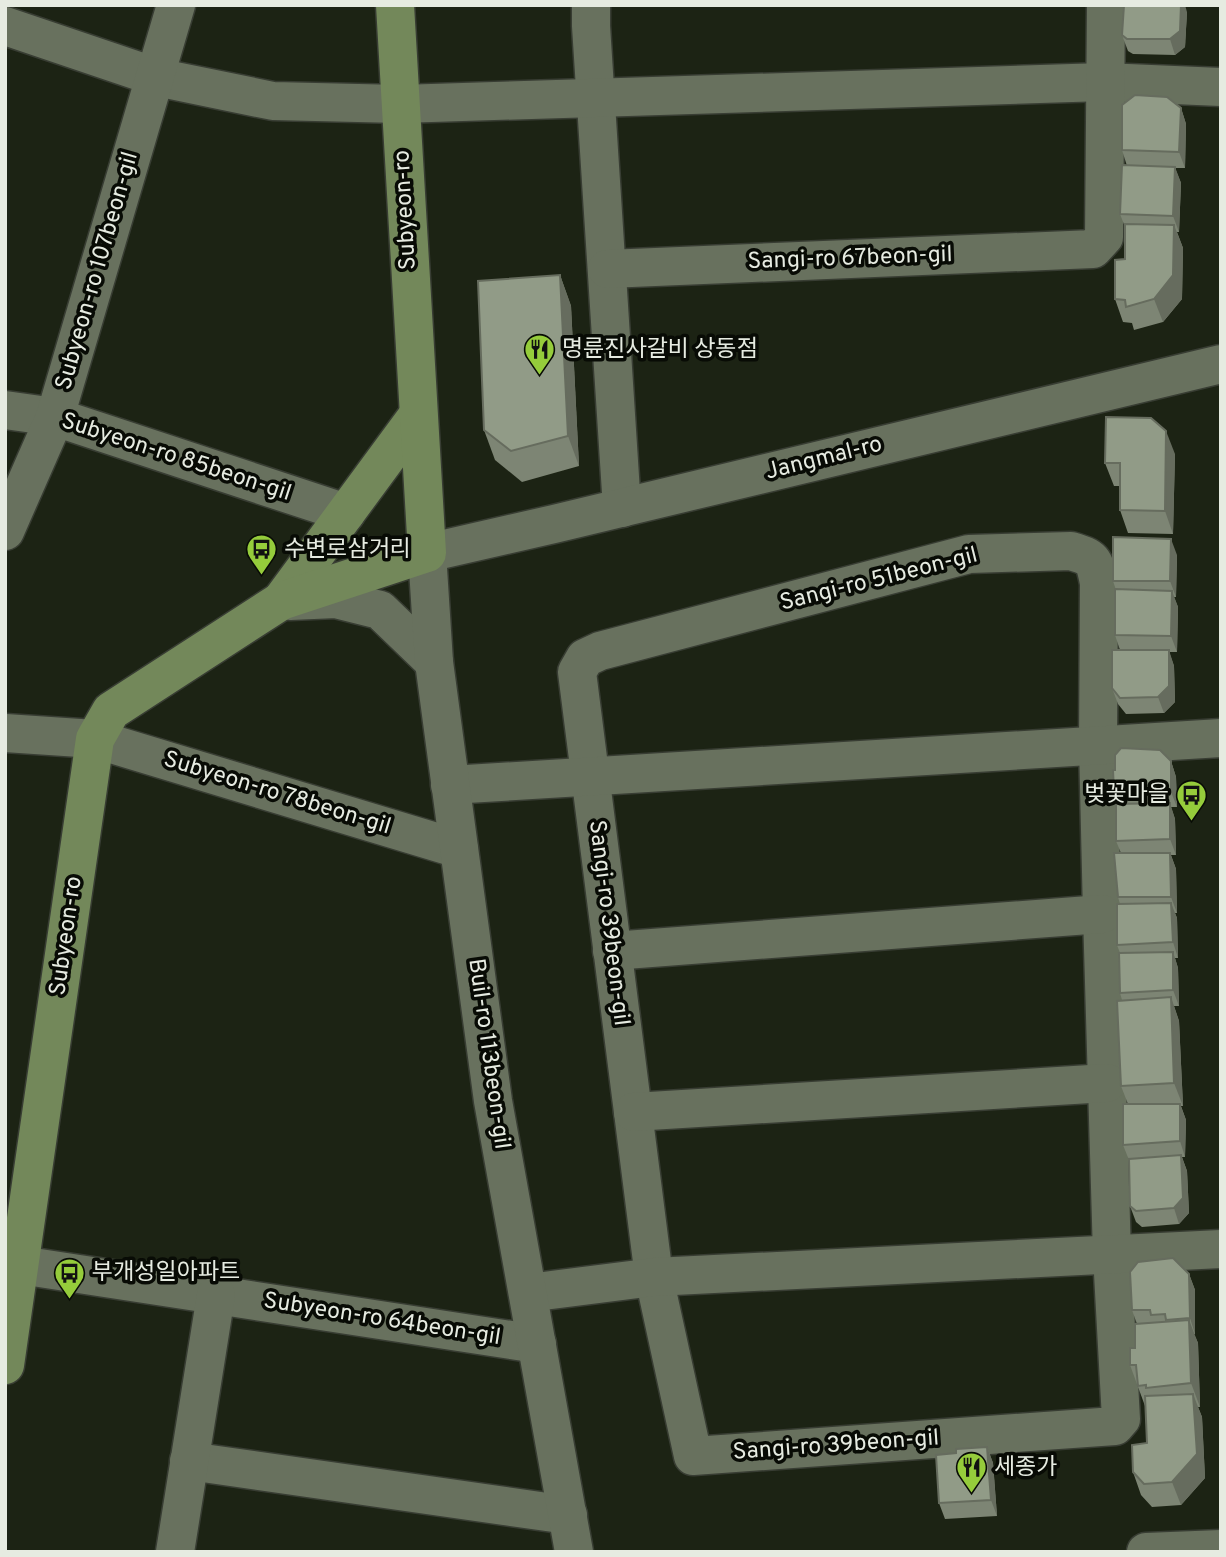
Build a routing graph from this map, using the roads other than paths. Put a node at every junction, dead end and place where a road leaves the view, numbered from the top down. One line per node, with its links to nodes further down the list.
1 (176, 5): 6 (street, Subyeon-ro 107beon-gil)
2 (395, 5): 10 (main road, Subyeon-ro)
3 (591, 5): 9 (street)
4 (1106, 5): 7 (street, Sangi-ro 67beon-gil)
5 (5, 26): 6 (street)
6 (156, 77): 10 (street); 15 (street, Subyeon-ro 107beon-gil)
7 (1104, 82): 8 (street); 9 (street); 11 (street, Sangi-ro 67beon-gil)
8 (1221, 87)
9 (596, 98): 10 (street); 11 (street)
10 (400, 104): 14 (main road, Subyeon-ro)
11 (607, 269): 16 (street)
12 (1221, 364): 16 (street, Jangmal-ro)
13 (5, 410): 15 (street, Subyeon-ro 85beon-gil)
14 (418, 415): 17 (main road, Subyeon-ro); 19 (main road, Subyeon-ro)
15 (55, 417): 17 (street, Subyeon-ro 85beon-gil); 18 (street, Subyeon-ro 107beon-gil)
16 (622, 508): 19 (street, Jangmal-ro)
17 (346, 513): 20 (main road, Subyeon-ro)
18 (5, 531)
19 (427, 553): 20 (main road, Subyeon-ro); 21 (street, Buil-ro 113beon-gil)
20 (281, 601): 21 (street); 25 (main road, Subyeon-ro)
21 (434, 663): 28 (street, Buil-ro 113beon-gil)
22 (577, 672): 26 (street, Sangi-ro 51beon-gil); 27 (street, Sangi-ro 39beon-gil)
23 (5, 733): 25 (street, Subyeon-ro 78beon-gil)
24 (1221, 738): 26 (street)
25 (95, 739): 29 (street, Subyeon-ro 78beon-gil); 36 (main road, Subyeon-ro)
26 (1098, 745): 27 (street); 30 (street, Sangi-ro 51beon-gil)
27 (590, 776): 28 (street); 31 (street, Sangi-ro 39beon-gil)
28 (450, 785): 29 (street, Buil-ro 113beon-gil)
29 (459, 849): 38 (street, Buil-ro 113beon-gil)
30 (1102, 914): 31 (street); 32 (street, Sangi-ro 39beon-gil)
31 (612, 950): 33 (street, Sangi-ro 39beon-gil)
32 (1107, 1083): 33 (street); 35 (street, Sangi-ro 39beon-gil)
33 (633, 1112): 37 (street, Sangi-ro 39beon-gil)
34 (1221, 1249): 35 (street)
35 (1112, 1255): 37 (street); 37 (street, Sangi-ro 39beon-gil)
36 (20, 1265): 39 (street, Subyeon-ro 64beon-gil); 41 (main road, Subyeon-ro)
37 (654, 1277): 38 (street)
38 (528, 1293): 40 (street, Buil-ro 113beon-gil)
39 (216, 1295): 40 (street, Subyeon-ro 64beon-gil); 42 (street)
40 (537, 1344): 43 (street, Buil-ro 113beon-gil)
41 (5, 1365)
42 (189, 1461): 43 (street); 45 (street)
43 (571, 1534)
44 (1221, 1549): 46 (street)
45 (175, 1552)
46 (1146, 1552)

